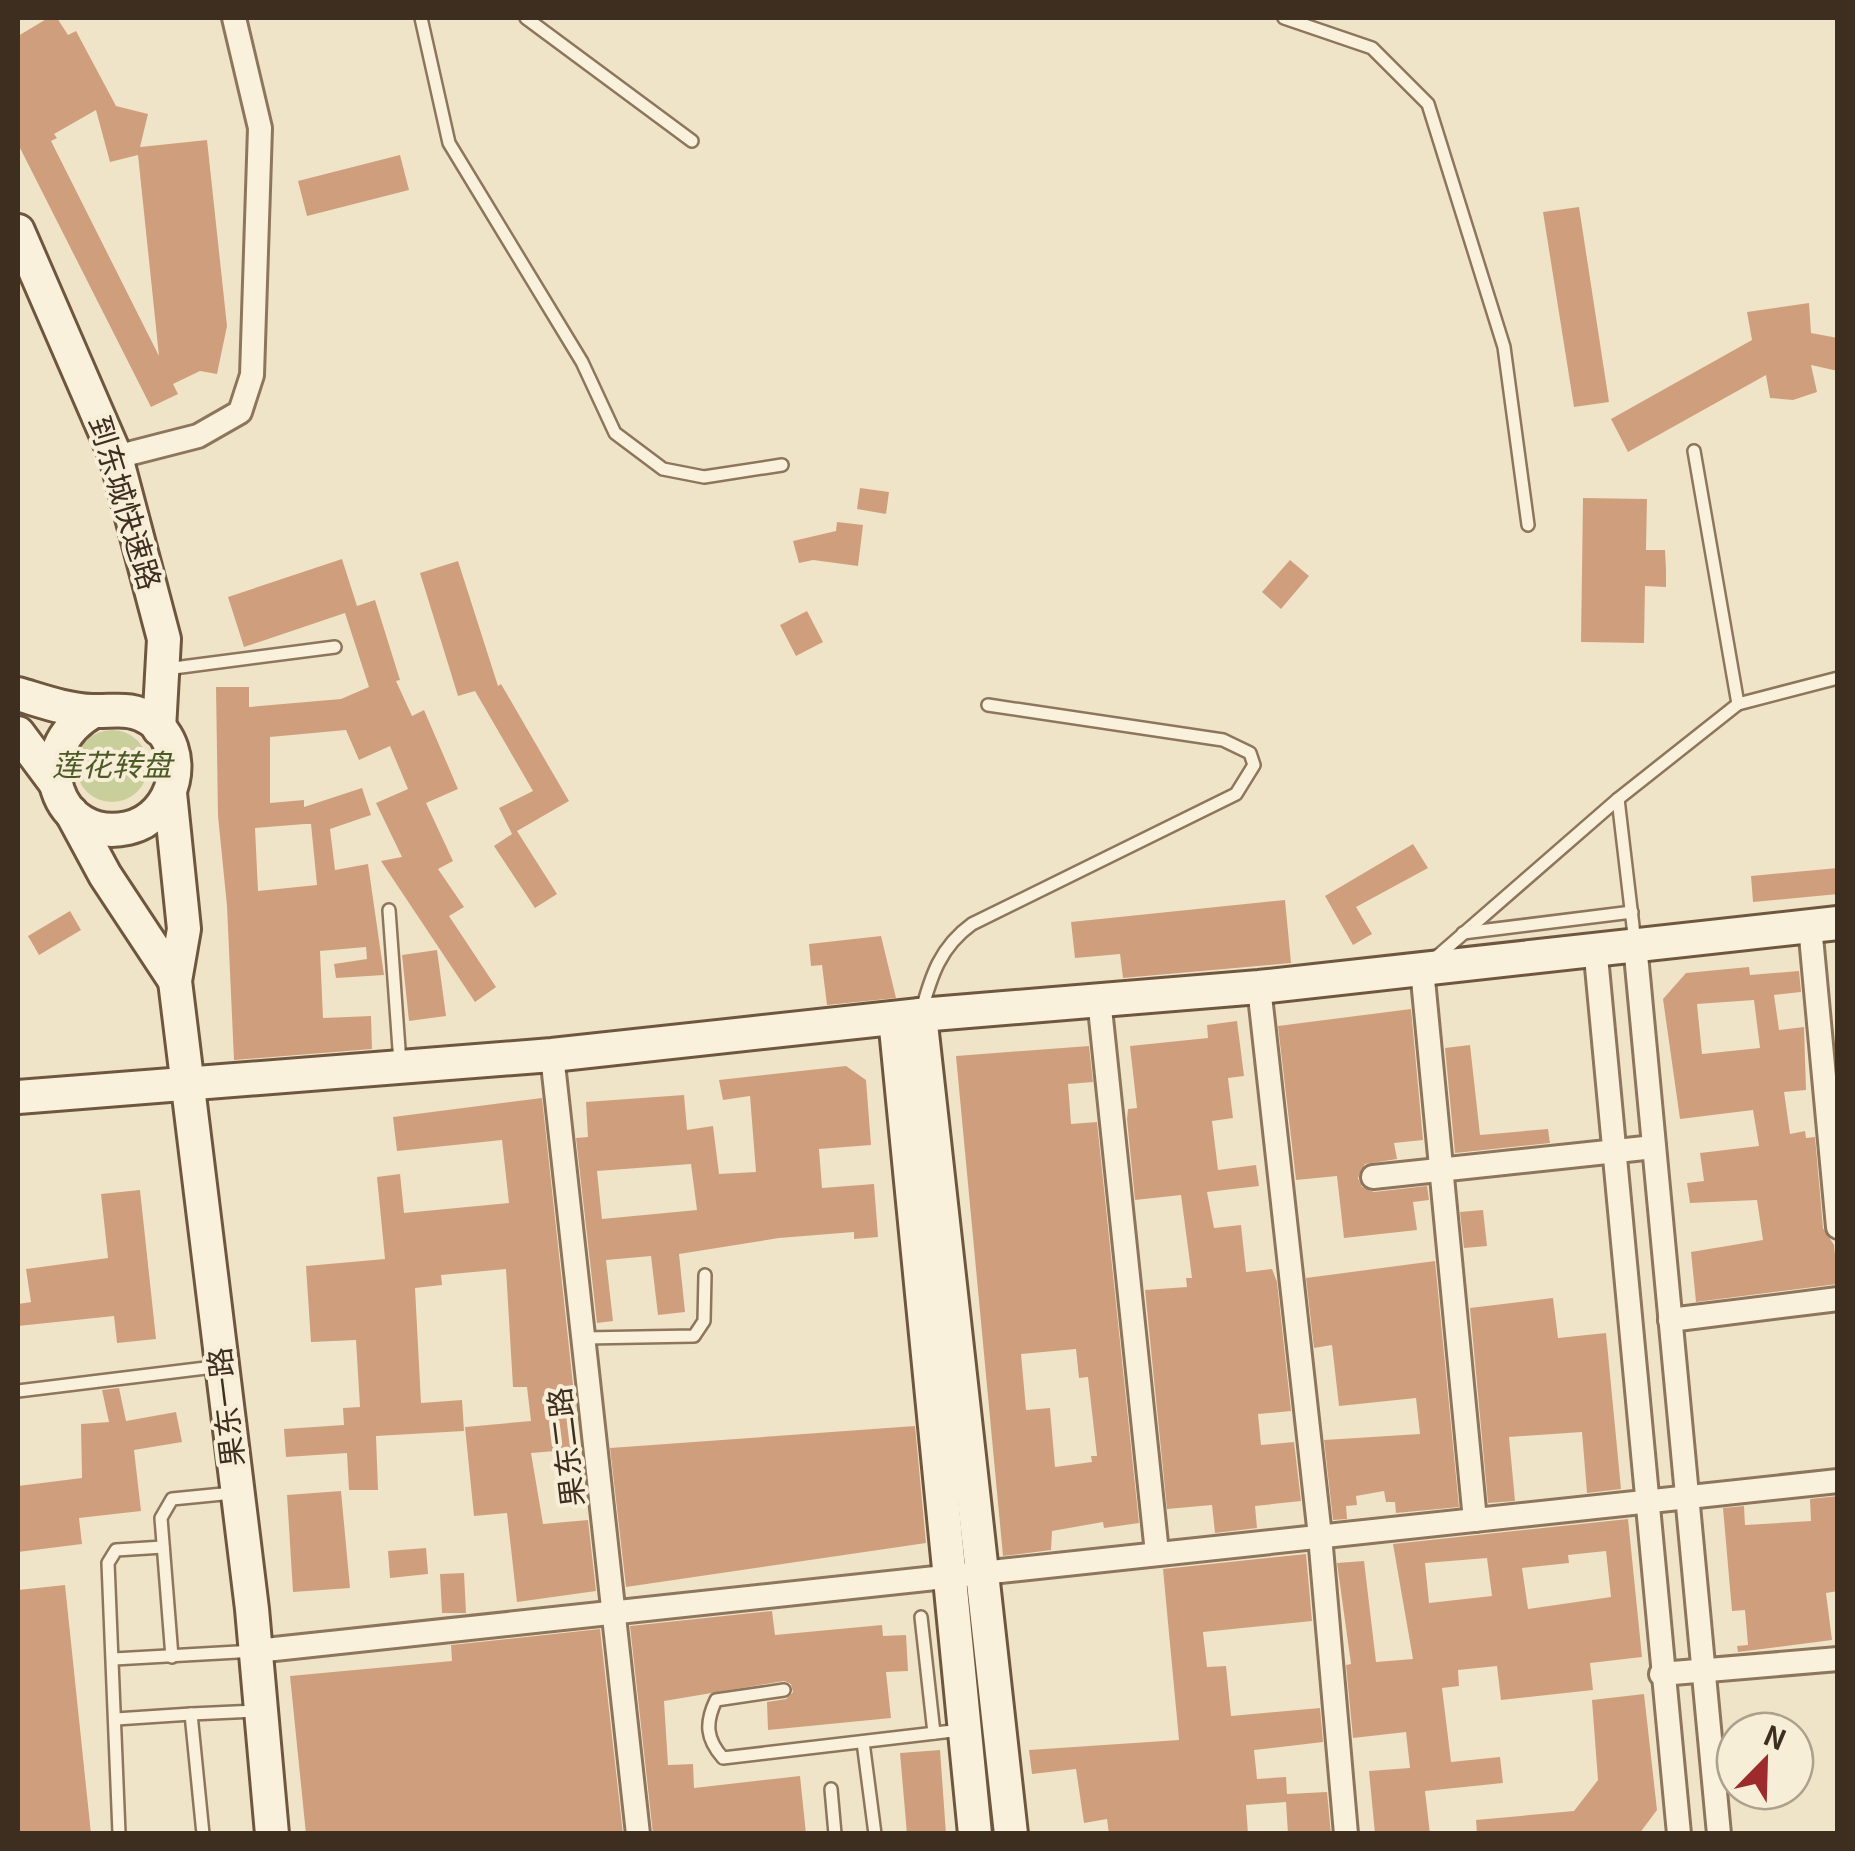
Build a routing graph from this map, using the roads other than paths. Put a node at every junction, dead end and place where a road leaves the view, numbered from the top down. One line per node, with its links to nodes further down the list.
1 (234, 18): 8 (street)
2 (422, 18): 9 (lane)
3 (526, 18): 5 (lane)
4 (1284, 18): 10 (lane)
5 (692, 140)
6 (18, 231): 8 (street, 到东城快速路)
7 (1694, 451): 16 (lane)
8 (116, 457): 12 (street, 到东城快速路)
9 (782, 465)
10 (1528, 525)
11 (335, 647): 12 (lane)
12 (162, 670): 18 (street, 到东城快速路)
13 (1838, 678): 16 (lane)
14 (18, 694): 17 (street)
15 (988, 704): 32 (lane)
16 (1738, 704): 22 (lane)
17 (94, 711): 18 (street); 21 (street)
18 (159, 729): 20 (street)
19 (18, 733): 21 (street)
20 (170, 792): 21 (street); 29 (street)
21 (64, 798): 29 (street)
22 (1618, 799): 25 (lane); 26 (lane)
23 (389, 910): 34 (lane)
24 (1824, 924): 25 (street); 41 (street)
25 (1633, 928): 26 (lane); 27 (street); 37 (street)
26 (1464, 934): 28 (lane)
27 (1595, 946): 28 (street); 38 (street)
28 (1422, 969): 30 (street); 39 (street)
29 (176, 981): 35 (street, 果东一路)
30 (1259, 987): 31 (street); 55 (street)
31 (1099, 1000): 32 (street); 57 (street)
32 (908, 1016): 33 (street); 58 (street); 59 (street)
33 (552, 1055): 34 (street); 45 (street, 果东二路)
34 (400, 1068): 35 (street)
35 (188, 1086): 36 (street); 48 (street, 果东一路)
36 (18, 1097)
37 (1654, 1147): 38 (street); 44 (street)
38 (1614, 1149): 39 (street); 47 (street)
39 (1441, 1169): 40 (street); 54 (street)
40 (1373, 1177)
41 (1838, 1227)
42 (705, 1275): 45 (lane)
43 (1838, 1299): 44 (street)
44 (1670, 1320): 46 (street)
45 (585, 1338): 60 (street, 果东二路)
46 (1673, 1350): 47 (street); 52 (street)
47 (1632, 1351): 53 (street)
48 (222, 1366): 49 (lane); 51 (street, 果东一路)
49 (18, 1391)
50 (1838, 1481): 52 (street)
51 (238, 1492): 56 (lane); 62 (street, 果东一路)
52 (1687, 1499): 53 (street); 66 (street)
53 (1645, 1500): 54 (street); 67 (street)
54 (1475, 1520): 55 (street)
55 (1320, 1536): 57 (street); 84 (street)
56 (164, 1547): 63 (lane); 64 (lane)
57 (1157, 1552): 58 (street)
58 (982, 1570): 59 (street); 72 (street)
59 (947, 1576): 60 (street); 73 (street)
60 (616, 1611): 62 (street); 79 (street, 果东二路)
61 (921, 1617): 73 (lane)
62 (256, 1651): 63 (lane); 69 (street, 果东一路)
63 (172, 1657): 64 (lane)
64 (114, 1659): 71 (lane)
65 (1838, 1660): 66 (street)
66 (1702, 1672): 67 (street); 86 (street)
67 (1662, 1674): 85 (street)
68 (784, 1690): 74 (lane)
69 (260, 1711): 70 (lane); 78 (street, 果东一路)
70 (191, 1714): 71 (lane); 77 (lane)
71 (116, 1719): 76 (lane)
72 (1000, 1726): 73 (lane); 83 (street)
73 (949, 1731): 74 (lane); 82 (street)
74 (863, 1742): 81 (lane)
75 (830, 1789): 80 (lane)
76 (120, 1833)
77 (203, 1834)
78 (272, 1834)
79 (638, 1834)
80 (835, 1834)
81 (875, 1834)
82 (974, 1834)
83 (1011, 1834)
84 (1346, 1834)
85 (1679, 1834)
86 (1719, 1834)

